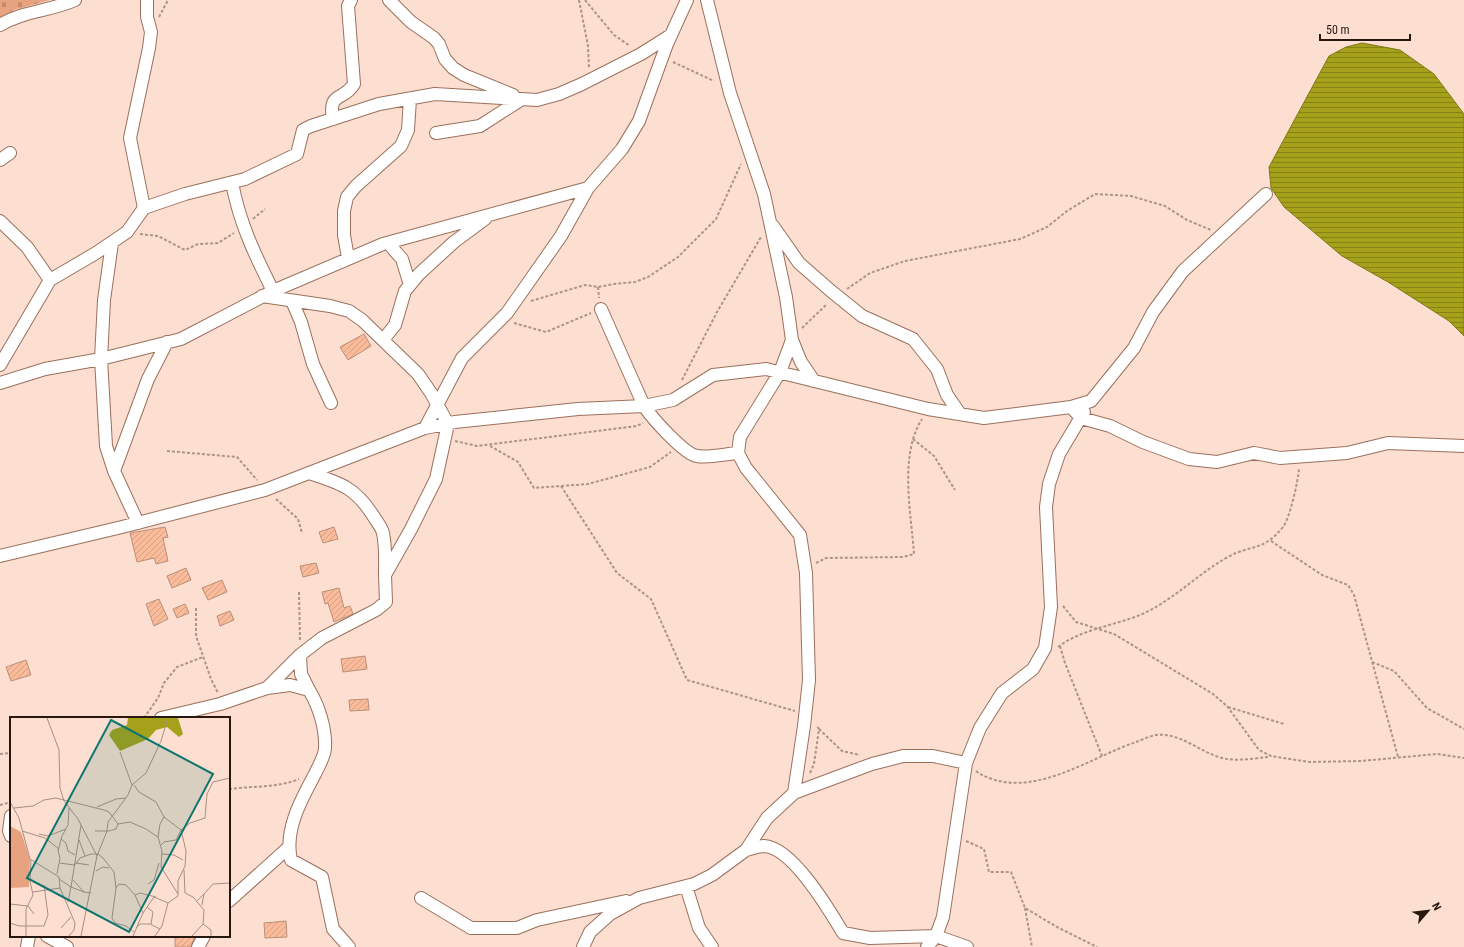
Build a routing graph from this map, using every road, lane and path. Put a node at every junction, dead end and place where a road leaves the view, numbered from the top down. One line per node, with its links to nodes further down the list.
1 (75, 0): 8 (street)
2 (147, 0): 19 (street)
3 (351, 0): 13 (street)
4 (389, 0): 12 (street)
5 (579, 0): 10 (path)
6 (687, 0): 9 (street)
7 (707, 0): 15 (street)
8 (0, 25)
9 (671, 35): 10 (street); 17 (street)
10 (589, 80): 12 (street)
11 (410, 99): 12 (street); 13 (street); 29 (street)
12 (522, 100): 14 (street)
13 (333, 119): 16 (street)
14 (436, 133)
15 (748, 146): 23 (street); 32 (path)
16 (232, 182): 19 (street); 24 (street)
17 (588, 188): 21 (street); 36 (street)
18 (1266, 194): 26 (street)
19 (144, 208): 25 (street)
20 (265, 209): 24 (path)
21 (492, 215): 28 (street); 31 (street)
22 (0, 221): 30 (street)
23 (770, 222): 34 (street); 40 (street); 47 (path)
24 (243, 226): 25 (path); 33 (street)
25 (127, 232): 27 (street)
26 (1222, 235): 34 (path); 48 (street)
27 (112, 243): 30 (street); 42 (street)
28 (388, 243): 29 (street); 31 (street)
29 (348, 258): 33 (street)
30 (50, 280): 43 (street)
31 (410, 285): 39 (street)
32 (598, 287): 36 (path); 37 (path)
33 (267, 293): 35 (street); 41 (street)
34 (837, 296): 40 (path); 54 (street)
35 (292, 301): 39 (street); 49 (street)
36 (510, 307): 38 (street)
37 (601, 309): 38 (path); 51 (street)
38 (500, 318): 50 (street)
39 (383, 340): 50 (street)
40 (792, 340): 44 (street); 45 (street)
41 (167, 342): 42 (street); 67 (street)
42 (101, 358): 46 (street); 67 (street)
43 (0, 365)
44 (780, 372): 45 (street); 51 (street); 65 (street)
45 (814, 381): 53 (street)
46 (0, 383)
47 (677, 385)
48 (1091, 401): 52 (street); 55 (street)
49 (331, 403)
50 (438, 405): 57 (street); 58 (street)
51 (644, 406): 56 (street); 57 (street)
52 (1071, 407): 54 (street); 55 (street)
53 (928, 409): 54 (street); 60 (path)
54 (960, 414)
55 (1081, 418): 66 (street); 79 (street)
56 (653, 419): 61 (path); 62 (street)
57 (448, 424): 58 (street); 59 (street)
58 (425, 428): 68 (street)
59 (445, 438): 61 (path); 77 (street)
60 (913, 439): 71 (path); 76 (path)
61 (489, 445): 69 (path)
62 (680, 446): 65 (street); 69 (path)
63 (1464, 446): 66 (street)
64 (167, 451): 70 (path)
65 (738, 453): 76 (street)
66 (1300, 458): 74 (path)
67 (114, 471): 72 (street)
68 (309, 473): 70 (street); 77 (street)
69 (561, 486): 92 (path)
70 (266, 490): 72 (street); 73 (path)
71 (955, 490)
72 (138, 523): 75 (street)
73 (302, 533)
74 (1271, 540): 81 (path); 87 (path)
75 (0, 556)
76 (805, 567): 92 (street)
77 (385, 575): 85 (street)
78 (299, 592): 85 (path)
79 (1050, 592): 81 (path); 82 (street)
80 (196, 608): 86 (path)
81 (1096, 628): 83 (path); 91 (path)
82 (1048, 631): 83 (path); 105 (street)
83 (1060, 646): 84 (path); 101 (path)
84 (1054, 650)
85 (300, 655): 88 (street); 89 (street)
86 (203, 657): 90 (path); 93 (path)
87 (1372, 662): 97 (path); 103 (path)
88 (268, 688): 89 (street); 90 (street)
89 (309, 690): 106 (street)
90 (225, 702): 94 (street)
91 (1227, 706): 95 (path); 102 (path)
92 (805, 714): 108 (street)
93 (145, 717)
94 (165, 717)
95 (1284, 724)
96 (819, 729): 100 (path)
97 (1464, 729)
98 (10, 753): 99 (path)
99 (0, 754)
100 (866, 756)
101 (1102, 756): 102 (path); 105 (path)
102 (1271, 756): 103 (path)
103 (1398, 758): 104 (path)
104 (1464, 758)
105 (966, 763): 108 (street); 113 (street)
106 (317, 769): 107 (path); 114 (street)
107 (230, 790)
108 (794, 793): 115 (street)
109 (10, 802): 110 (path)
110 (0, 805)
111 (10, 824): 112 (street)
112 (10, 834)
113 (955, 836): 120 (path); 121 (street)
114 (288, 848): 119 (street); 128 (street)
115 (746, 850): 116 (street); 121 (street)
116 (686, 886): 118 (street); 130 (street)
117 (420, 898): 118 (street)
118 (639, 898): 129 (street)
119 (230, 900)
120 (1025, 908): 133 (path); 134 (path)
121 (936, 936): 131 (street); 132 (street)
122 (29, 937): 125 (street)
123 (48, 937): 126 (street)
124 (203, 937): 127 (street)
125 (27, 947)
126 (67, 947)
127 (198, 947)
128 (349, 947)
129 (583, 947)
130 (712, 947)
131 (927, 947)
132 (967, 947)
133 (1032, 947)
134 (1097, 947)

